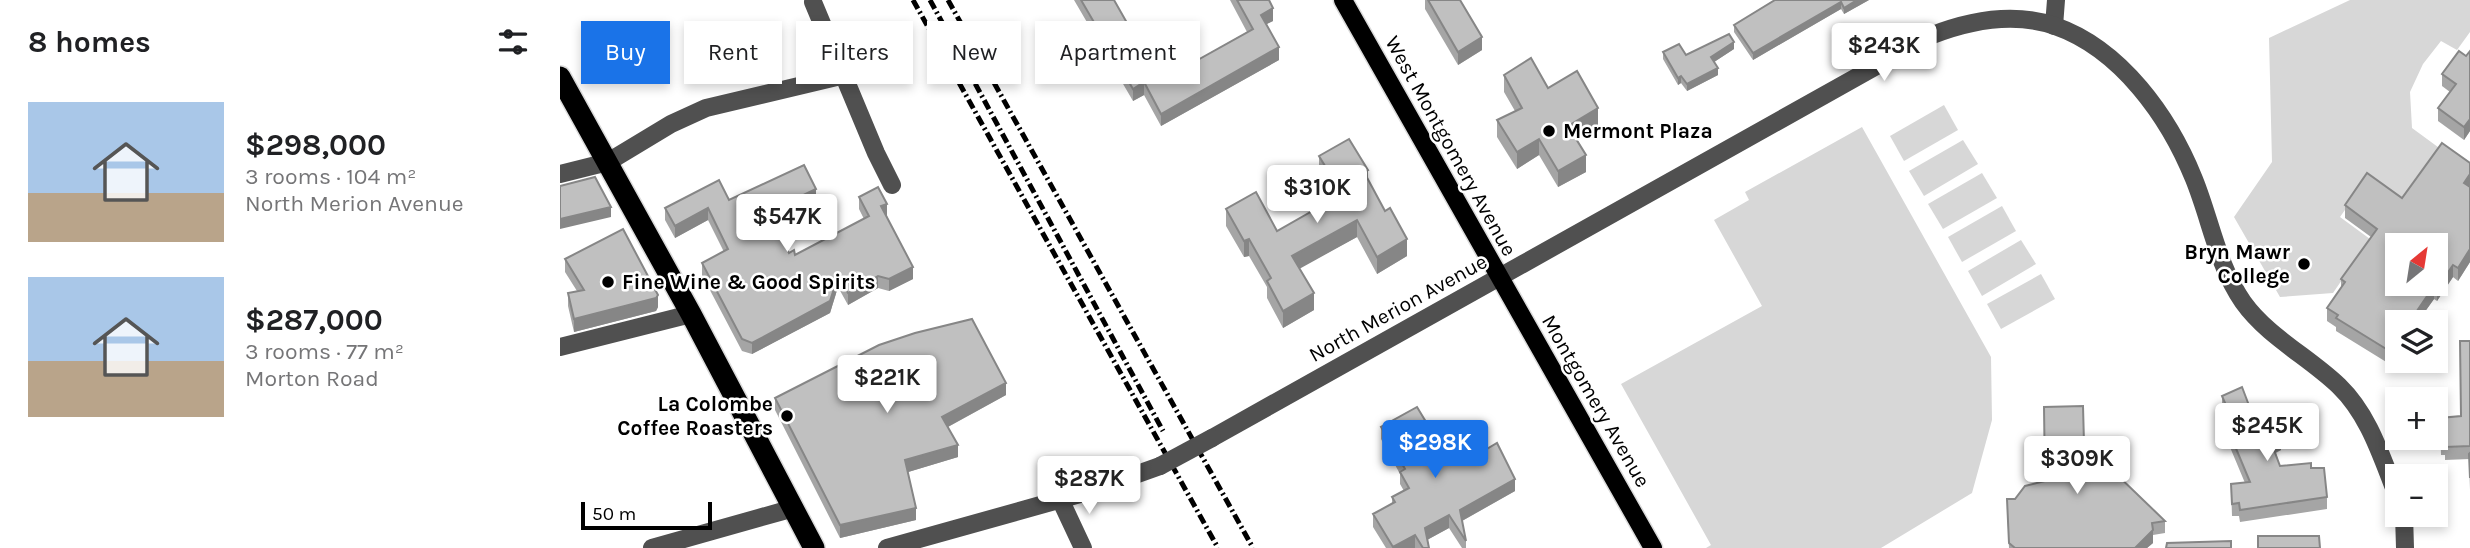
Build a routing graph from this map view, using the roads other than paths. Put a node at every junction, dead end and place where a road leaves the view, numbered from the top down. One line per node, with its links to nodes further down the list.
1 (1343, 0): 12 (main road, West Montgomery Avenue)
2 (2056, 0): 5 (street)
3 (813, 2): 4 (street)
4 (821, 21)
5 (2054, 26): 12 (street, North Merion Avenue); 15 (street, North Merion Avenue)
6 (560, 77): 9 (highway)
7 (807, 84): 9 (street)
8 (849, 84): 11 (street)
9 (608, 162): 10 (street); 13 (highway)
10 (560, 174)
11 (892, 185)
12 (1499, 277): 16 (street, North Merion Avenue, bridge); 23 (main road, Montgomery Avenue)
13 (691, 314): 14 (street); 17 (highway)
14 (560, 347)
15 (2385, 466)
16 (1060, 499): 21 (street, North Merion Avenue); 22 (street)
17 (794, 508): 19 (street); 20 (highway)
18 (2404, 527): 24 (street)
19 (652, 548)
20 (814, 548)
21 (887, 548)
22 (1083, 548)
23 (1653, 548)
24 (2405, 548)

